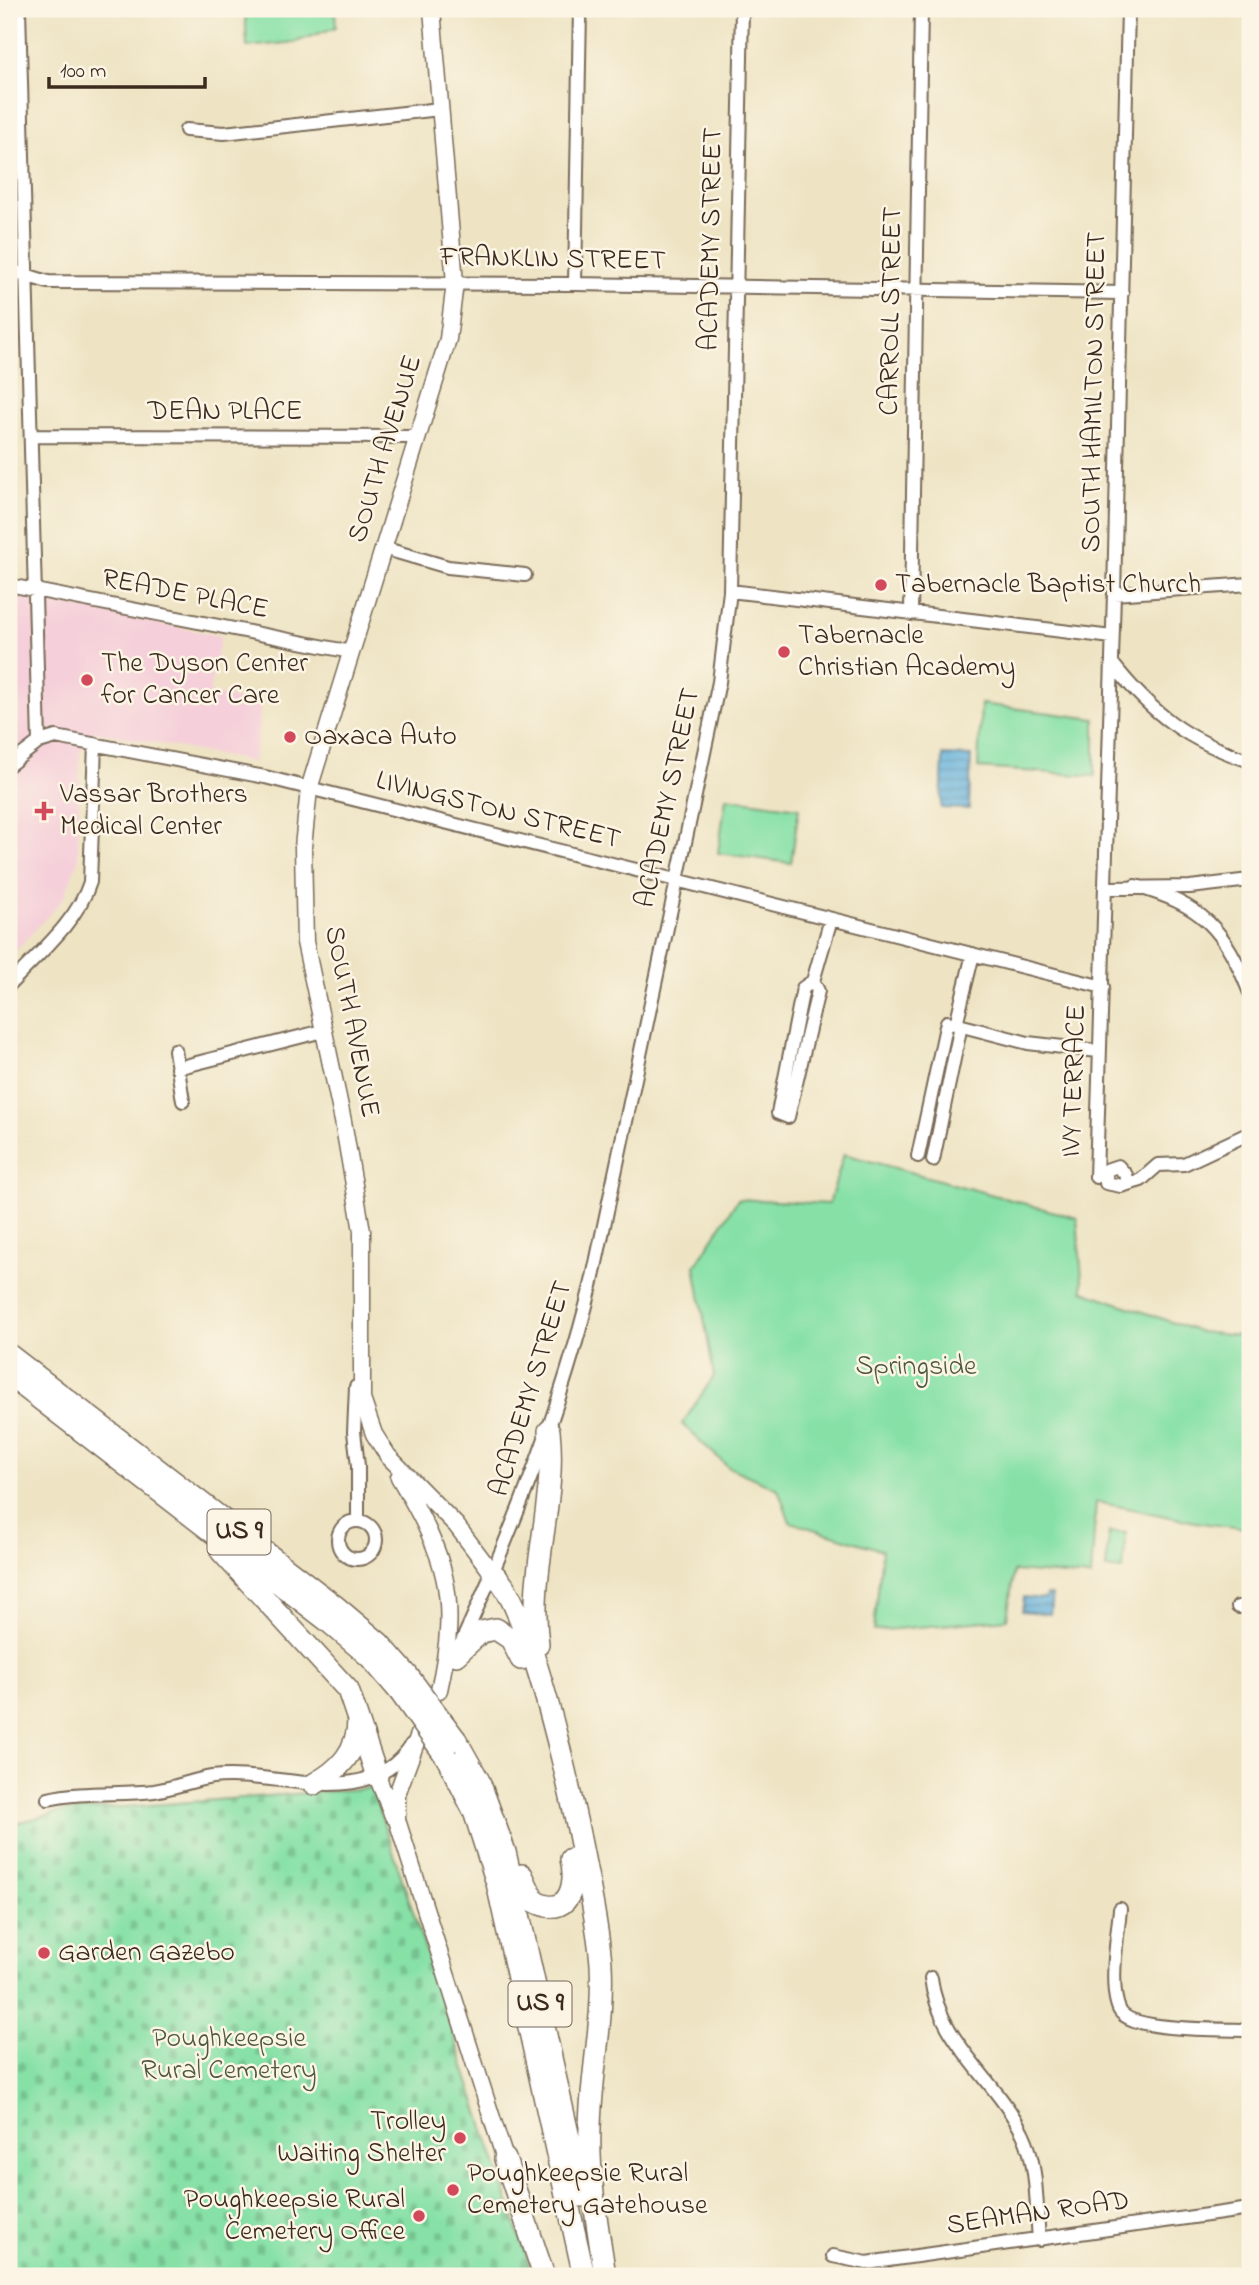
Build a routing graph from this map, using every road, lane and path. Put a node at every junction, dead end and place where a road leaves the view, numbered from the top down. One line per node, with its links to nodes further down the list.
1 (19, 9): 10 (street)
2 (432, 9): 7 (street, SOUTH AVENUE)
3 (580, 9): 12 (street)
4 (741, 9): 13 (street, ACADEMY STREET)
5 (920, 9): 14 (street, CARROLL STREET)
6 (1128, 9): 15 (street, SOUTH HAMILTON STREET)
7 (440, 109): 8 (street); 11 (street, SOUTH AVENUE)
8 (186, 130)
9 (9, 270): 10 (street, FRANKLIN STREET)
10 (27, 275): 11 (street, FRANKLIN STREET); 16 (street)
11 (455, 283): 12 (street, FRANKLIN STREET); 17 (street, SOUTH AVENUE)
12 (575, 284): 13 (street, FRANKLIN STREET)
13 (736, 287): 14 (street, FRANKLIN STREET); 23 (street, ACADEMY STREET)
14 (917, 290): 15 (street, FRANKLIN STREET); 25 (street, CARROLL STREET)
15 (1122, 293): 24 (street, SOUTH HAMILTON STREET)
16 (32, 436): 17 (street, DEAN PLACE); 22 (street)
17 (418, 437): 18 (street, SOUTH AVENUE)
18 (383, 548): 19 (street); 27 (street, SOUTH AVENUE)
19 (525, 575)
20 (1250, 584): 24 (street)
21 (9, 585): 22 (street, READE PLACE)
22 (36, 590): 27 (street, READE PLACE); 29 (street)
23 (730, 591): 25 (street); 35 (street, ACADEMY STREET)
24 (1114, 594): 26 (street, SOUTH HAMILTON STREET)
25 (911, 614): 26 (street)
26 (1112, 637): 28 (street, SOUTH HAMILTON STREET)
27 (351, 652): 33 (street, SOUTH AVENUE)
28 (1112, 663): 31 (street); 37 (street, SOUTH HAMILTON STREET)
29 (39, 742): 30 (street, LIVINGSTON STREET); 32 (street)
30 (95, 744): 33 (street, LIVINGSTON STREET); 41 (street)
31 (1250, 761)
32 (9, 765)
33 (309, 789): 35 (street, LIVINGSTON STREET); 45 (street, SOUTH AVENUE)
34 (1250, 880): 36 (street)
35 (678, 881): 38 (street, LIVINGSTON STREET); 60 (street, ACADEMY STREET)
36 (1135, 886): 37 (street); 43 (street)
37 (1106, 888): 42 (street, SOUTH HAMILTON STREET)
38 (831, 919): 39 (street, LIVINGSTON STREET); 40 (street)
39 (973, 954): 42 (street, LIVINGSTON STREET); 44 (street)
40 (813, 981): 40 (street)
41 (9, 985)
42 (1103, 987): 47 (street, IVY TERRACE)
43 (1250, 993)
44 (955, 1024): 47 (street); 51 (street); 52 (street)
45 (323, 1031): 48 (street); 57 (street, SOUTH AVENUE)
46 (174, 1050): 48 (street)
47 (1098, 1051): 53 (street, IVY TERRACE)
48 (177, 1068): 49 (street)
49 (183, 1101)
50 (1250, 1133): 54 (street)
51 (918, 1156)
52 (933, 1160)
53 (1096, 1177)
54 (1128, 1184)
55 (9, 1336): 59 (highway)
56 (9, 1355): 59 (highway, US 9)
57 (361, 1370): 61 (street, SOUTH AVENUE); 63 (street)
58 (9, 1375): 62 (highway, US 9)
59 (62, 1396): 67 (highway, US 9)
60 (549, 1431): 64 (street, ACADEMY STREET); 69 (highway)
61 (380, 1444): 64 (street, SOUTH AVENUE); 68 (street)
62 (181, 1508): 67 (highway, US 9); 70 (highway)
63 (358, 1521)
64 (493, 1574): 65 (street); 66 (highway); 69 (highway)
65 (456, 1655): 66 (highway); 68 (street)
66 (521, 1658): 74 (highway)
67 (404, 1684): 72 (highway, US 9, bridge)
68 (439, 1690): 71 (street)
69 (544, 1691): 87 (highway)
70 (357, 1711): 73 (highway); 75 (highway)
71 (421, 1729): 73 (street); 77 (street)
72 (452, 1749): 74 (highway, US 9); 86 (highway, US 9)
73 (377, 1776): 75 (street); 77 (street)
74 (479, 1781): 87 (highway, US 9)
75 (314, 1784): 76 (street)
76 (48, 1799)
77 (400, 1831): 81 (street)
78 (1120, 1909): 80 (street)
79 (932, 1978): 83 (street)
80 (1250, 2030)
81 (505, 2159): 85 (highway)
82 (1250, 2209): 83 (street, SEAMAN ROAD)
83 (1039, 2240): 84 (street, SEAMAN ROAD)
84 (833, 2256)
85 (544, 2276)
86 (584, 2276)
87 (603, 2276)

